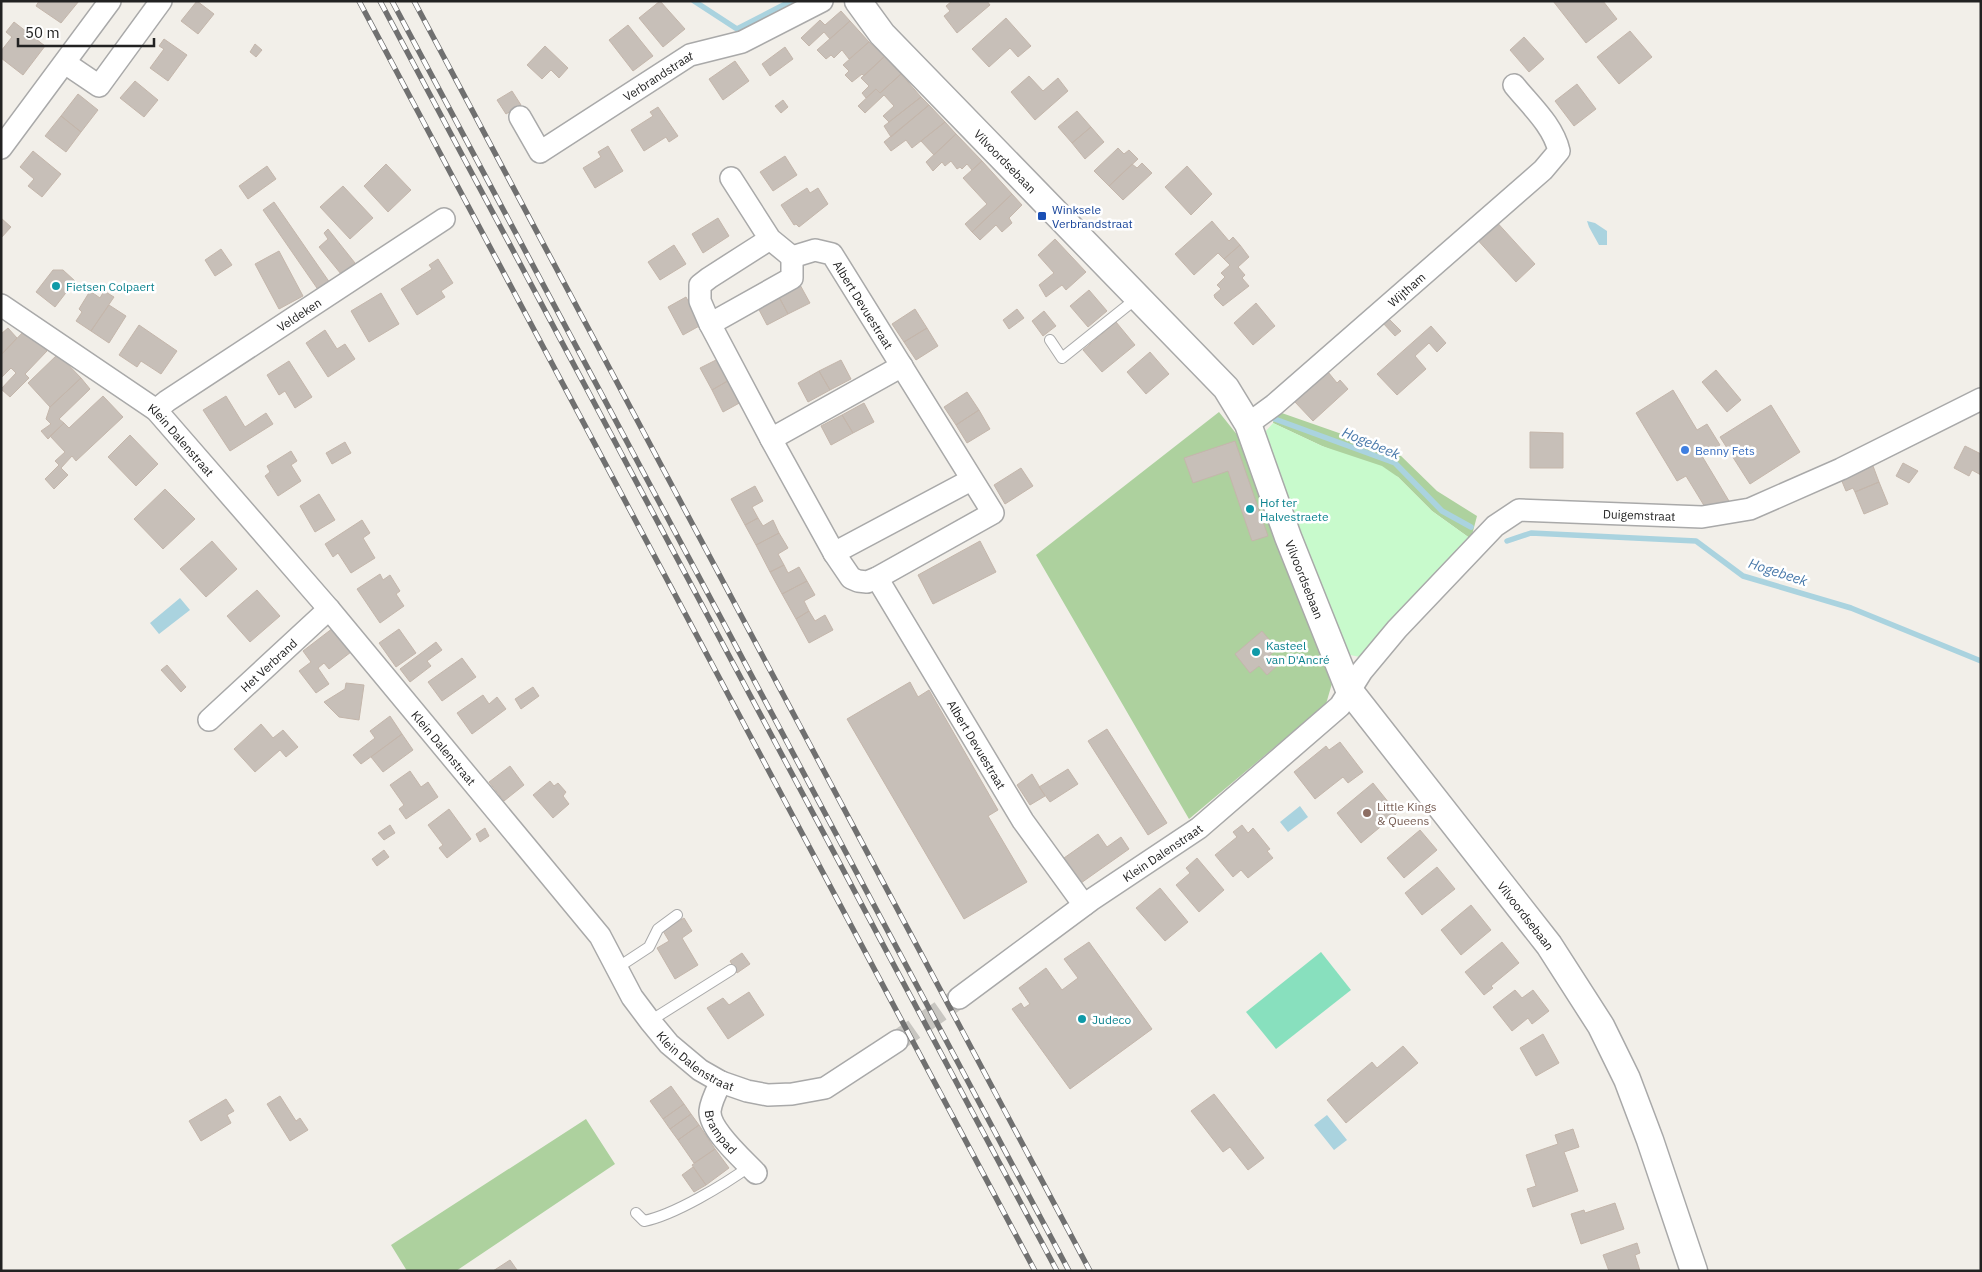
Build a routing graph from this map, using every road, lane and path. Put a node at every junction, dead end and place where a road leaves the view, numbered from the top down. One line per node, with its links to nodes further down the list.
1 (110, 1): 5 (street)
2 (161, 1): 5 (street)
3 (822, 1): 7 (street, Verbrandstraat)
4 (858, 1): 13 (street, Vilvoordsebaan)
5 (65, 63): 8 (street)
6 (1514, 85): 20 (street, Wijtham)
7 (520, 117)
8 (1, 148)
9 (731, 178): 11 (street)
10 (444, 219): 19 (street, Veldeken)
11 (770, 239): 12 (street); 15 (street)
12 (792, 257): 15 (street); 17 (street, Albert Devuestraat)
13 (1137, 298): 16 (lane); 20 (street, Vilvoordsebaan)
14 (1, 305): 19 (street, Klein Dalenstraat)
15 (710, 324): 21 (street)
16 (1050, 340)
17 (902, 366): 21 (street); 22 (street, Albert Devuestraat)
18 (1981, 399): 26 (street, Duigemstraat)
19 (156, 410): 25 (street, Klein Dalenstraat)
20 (1248, 424): 26 (street, Vilvoordsebaan)
21 (771, 440): 23 (street)
22 (971, 480): 23 (street); 24 (street, Albert Devuestraat)
23 (834, 552): 24 (street)
24 (878, 578): 28 (street, Albert Devuestraat)
25 (329, 609): 27 (street, Het Verbrand); 30 (street, Klein Dalenstraat)
26 (1349, 690): 28 (street, Klein Dalenstraat); 38 (street, Vilvoordsebaan)
27 (209, 720)
28 (1084, 905): 32 (street, Klein Dalenstraat)
29 (677, 916): 30 (lane)
30 (617, 968): 33 (street, Klein Dalenstraat)
31 (731, 970): 33 (lane)
32 (959, 998)
33 (650, 1021): 35 (street, Klein Dalenstraat)
34 (897, 1041): 35 (street, Klein Dalenstraat)
35 (721, 1082): 36 (street, Brampad)
36 (753, 1170): 37 (lane)
37 (636, 1212)
38 (1694, 1271)

